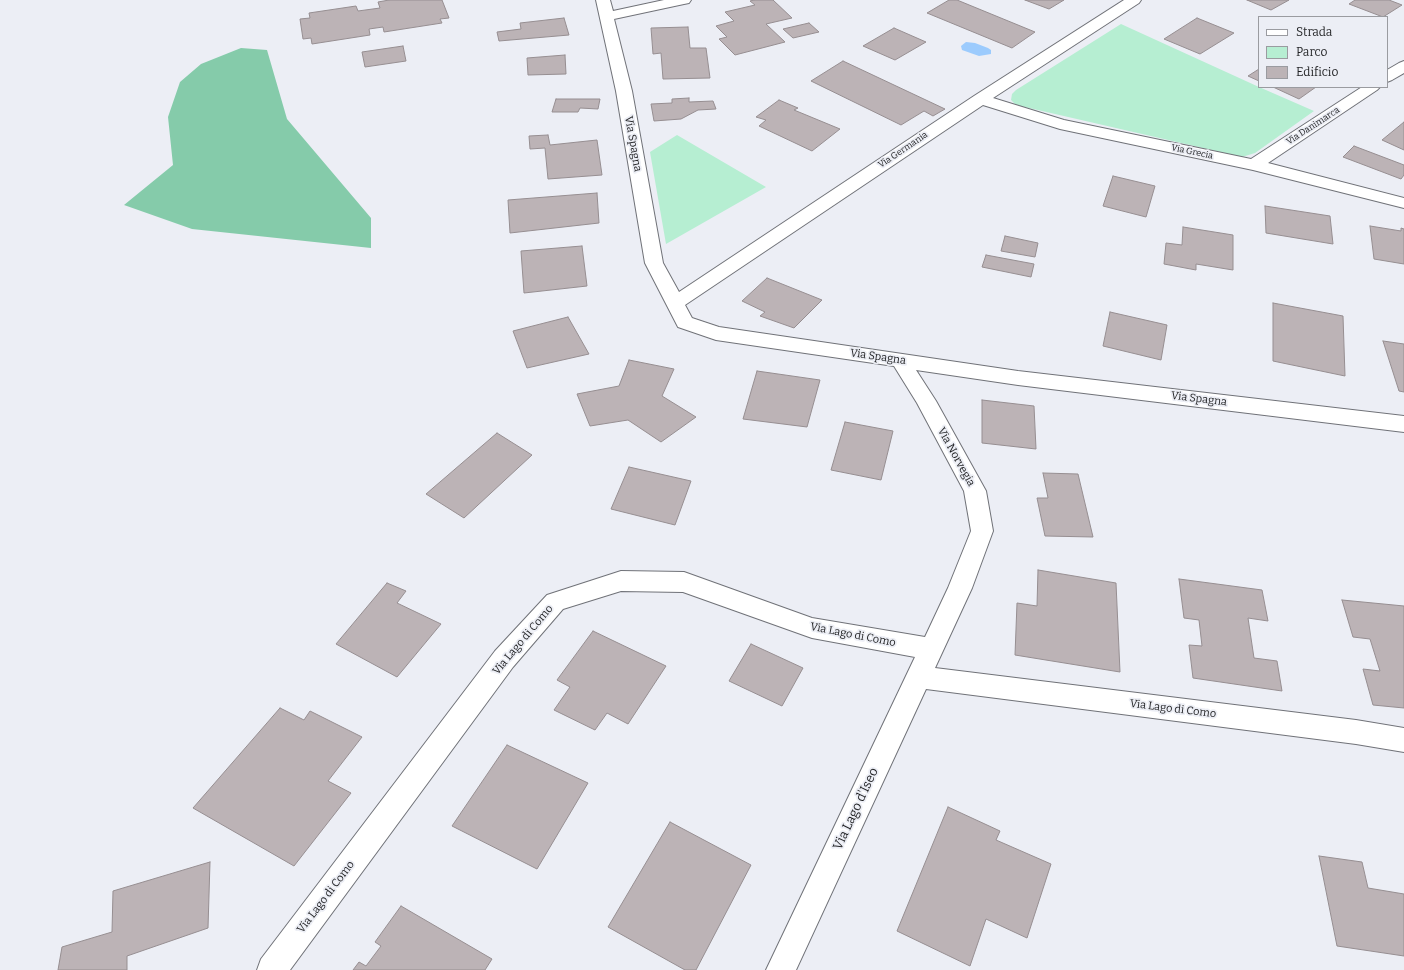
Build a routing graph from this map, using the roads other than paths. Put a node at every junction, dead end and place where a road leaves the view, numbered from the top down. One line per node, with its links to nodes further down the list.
1 (684, 0): 3 (street)
2 (1134, 0): 7 (street, Via Germania)
3 (605, 8): 10 (street, Via Spagna)
4 (1404, 66): 5 (street)
5 (1388, 76)
6 (1370, 88): 8 (street, Via Danimarca)
7 (980, 100): 8 (street, Via Grecia); 10 (street, Via Germania)
8 (1254, 165): 9 (street, Via Grecia)
9 (1404, 203)
10 (674, 303): 11 (street, Via Spagna)
11 (900, 360): 12 (street, Via Spagna); 13 (street, Via Norvegia)
12 (1404, 424)
13 (931, 649): 14 (street, Via Lago d'Iseo); 16 (street, Via Lago di Como)
14 (918, 677): 15 (street, Via Lago di Como); 17 (street, Via Lago d'Iseo)
15 (1404, 740)
16 (272, 970)
17 (780, 970)

